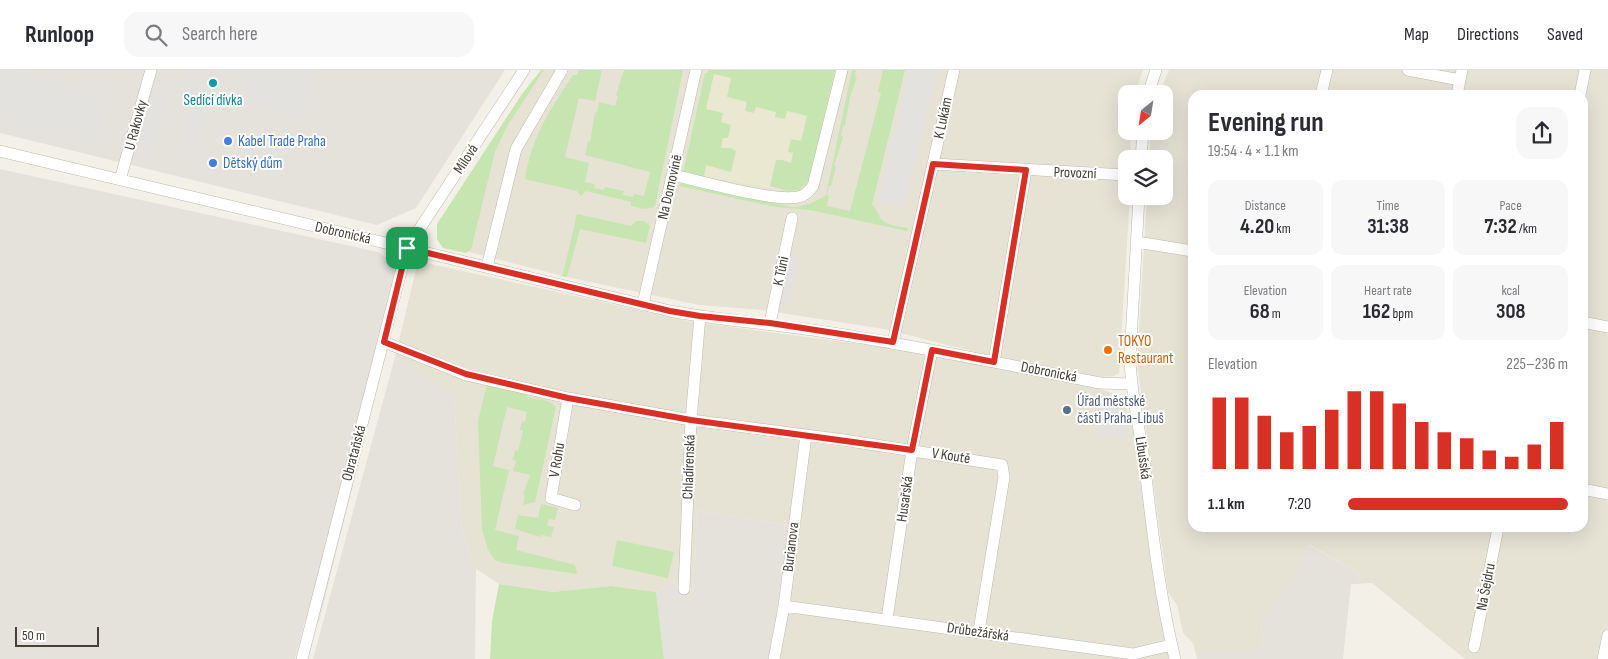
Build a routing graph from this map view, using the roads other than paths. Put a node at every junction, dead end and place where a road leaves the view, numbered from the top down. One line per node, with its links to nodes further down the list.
1 (151, 70): 21 (street, U Rakovky)
2 (524, 70): 25 (street, Mílová)
3 (562, 70): 27 (street)
4 (696, 70): 19 (street, Na Domovině)
5 (842, 70): 19 (street)
6 (954, 70): 17 (street, K Lukám)
7 (1156, 70): 12 (street)
8 (1327, 70): 13 (street)
9 (1408, 70): 11 (street)
10 (1585, 70): 15 (street)
11 (1461, 75): 14 (street)
12 (1151, 85)
13 (1322, 90)
14 (1458, 90)
15 (1581, 90)
16 (0, 152): 21 (street, Dobronická)
17 (933, 164): 18 (street, Provozní); 34 (street, K Lukám)
18 (1026, 170): 20 (street, Provozní); 36 (street)
19 (673, 175): 28 (street, Na Domovině)
20 (1118, 175)
21 (120, 180): 25 (street, Dobronická)
22 (1139, 205): 24 (street, Libušská)
23 (792, 218): 30 (street, K Tůni)
24 (1137, 242): 26 (street); 37 (street, Libušská)
25 (407, 248): 27 (street, Dobronická); 33 (street, Obrataňská)
26 (1188, 250)
27 (487, 267): 28 (street, Dobronická)
28 (643, 304): 29 (street, Dobronická)
29 (700, 316): 30 (street, Dobronická); 39 (street, Chladírenská)
30 (770, 323): 34 (street, Dobronická)
31 (1588, 323): 32 (street)
32 (1608, 327)
33 (384, 342): 38 (street, V Koutě); 53 (street, Obrataňská)
34 (893, 342): 35 (street, Dobronická)
35 (932, 350): 36 (street, Dobronická); 41 (street, Husařská)
36 (994, 362): 37 (street, Dobronická)
37 (1130, 384): 51 (street, Libušská)
38 (568, 398): 39 (street, V Koutě); 44 (street, V Rohu)
39 (691, 420): 40 (street, V Koutě); 46 (street, Chladírenská)
40 (806, 435): 41 (street, V Koutě); 47 (street, Burianova)
41 (912, 450): 48 (street, Husařská); 49 (street, V Koutě)
42 (1588, 490): 43 (street)
43 (1608, 494)
44 (575, 505)
45 (1497, 532): 52 (street, Na Šejdru)
46 (684, 588)
47 (784, 606): 48 (street, Drůbežářská); 54 (street, Burianova)
48 (887, 619): 49 (street, Drůbežářská)
49 (979, 631): 51 (street, Drůbežářská)
50 (1608, 635): 56 (street)
51 (1171, 645): 55 (street, Libušská)
52 (1474, 646)
53 (302, 659)
54 (774, 659)
55 (1175, 659)
56 (1603, 659)

